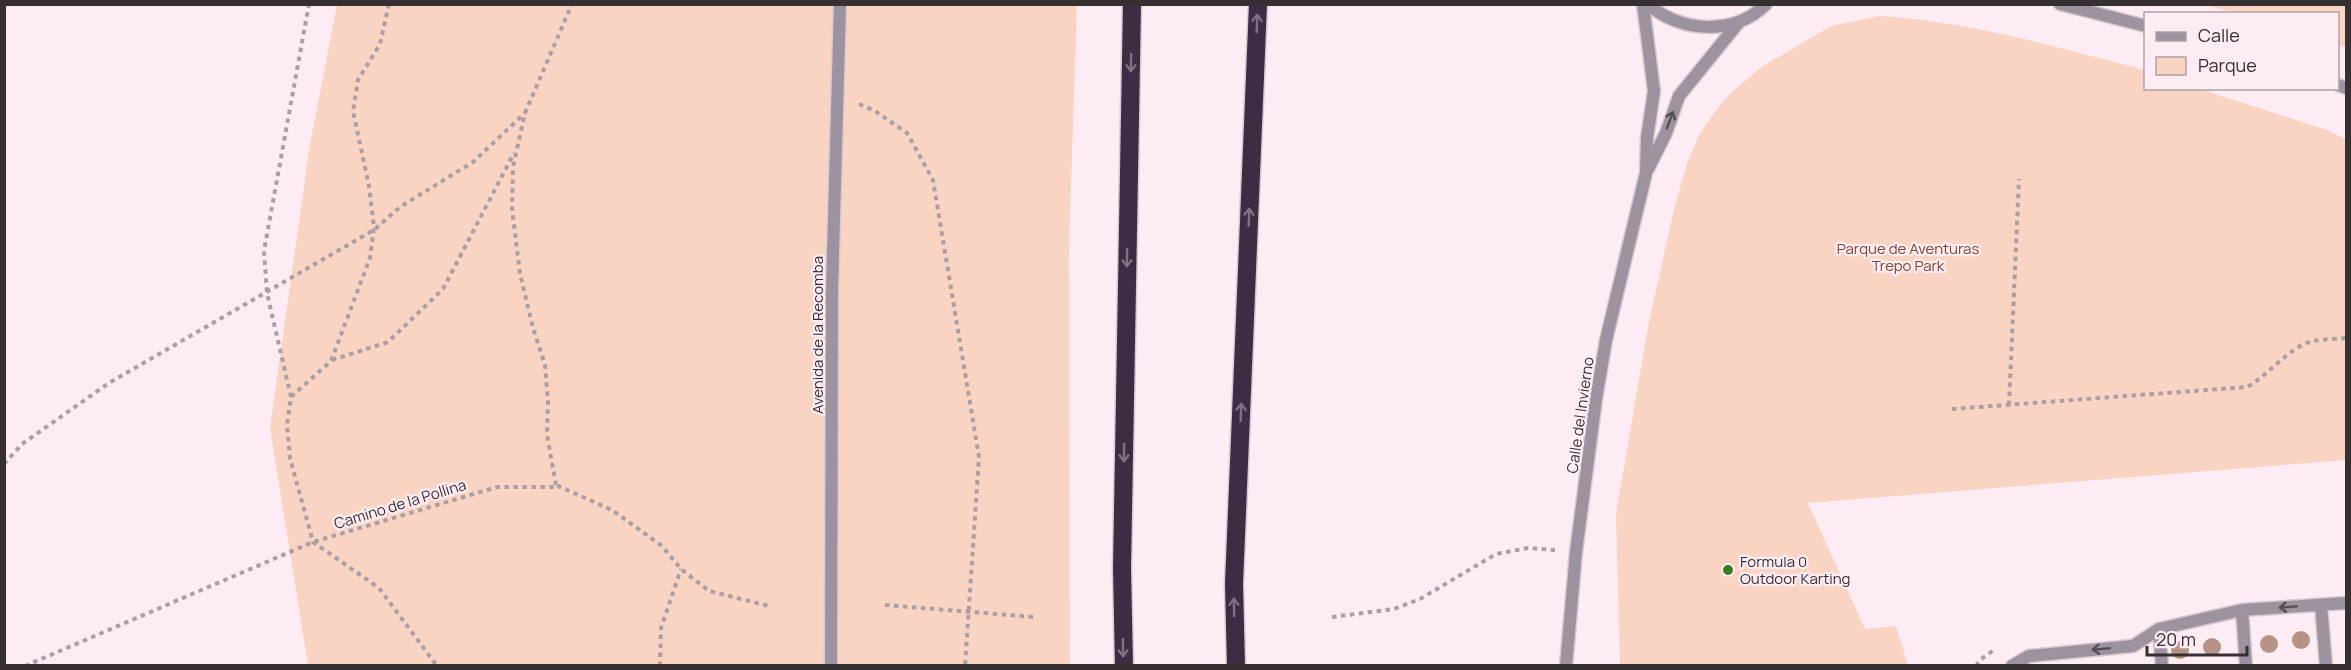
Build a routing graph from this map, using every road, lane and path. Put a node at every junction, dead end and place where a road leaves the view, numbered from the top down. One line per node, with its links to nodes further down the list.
1 (309, 4): 19 (path)
2 (389, 4): 18 (path)
3 (572, 4): 14 (path)
4 (840, 4): 13 (street, Avenida de la Recomba)
5 (1132, 4): 44 (highway, one-way to 44)
6 (1258, 4): 45 (highway, one-way to 6)
7 (1643, 4): 16 (street, Calle del Invierno)
8 (1648, 4): 11 (street)
9 (1766, 4): 11 (street)
10 (2060, 4): 12 (street)
11 (1739, 22): 16 (street, Calle del Invierno, one-way to 11)
12 (2144, 26)
13 (836, 94): 35 (path); 42 (street, Avenida de la Recomba)
14 (525, 113): 15 (path); 18 (path)
15 (517, 148): 21 (path); 26 (path)
16 (1646, 173): 46 (street, Calle del Invierno)
17 (2019, 179): 23 (path)
18 (374, 230): 19 (path); 21 (path)
19 (267, 292): 22 (path); 25 (path)
20 (2346, 338): 23 (path)
21 (331, 361): 22 (path)
22 (291, 397): 27 (path)
23 (2009, 405): 24 (path)
24 (1952, 409)
25 (4, 464)
26 (556, 485): 27 (path, Camino de la Pollina); 29 (path, Camino de la Pollina)
27 (313, 542): 39 (path, Camino de la Pollina); 40 (path)
28 (1559, 550): 37 (path)
29 (681, 569): 33 (path, Camino de la Pollina); 41 (path)
30 (2346, 603): 32 (street)
31 (885, 605): 35 (path)
32 (2321, 605): 34 (street, one-way to 34); 50 (street)
33 (769, 606)
34 (2242, 610): 38 (street); 49 (street)
35 (967, 612): 36 (path); 43 (path)
36 (1034, 617)
37 (1332, 617)
38 (2159, 629): 47 (street, one-way to 47); 48 (street)
39 (25, 666)
40 (436, 666)
41 (660, 666)
42 (831, 666)
43 (965, 666)
44 (1124, 666)
45 (1236, 666)
46 (1566, 666)
47 (2012, 666)
48 (2162, 666)
49 (2246, 666)
50 (2326, 666)

